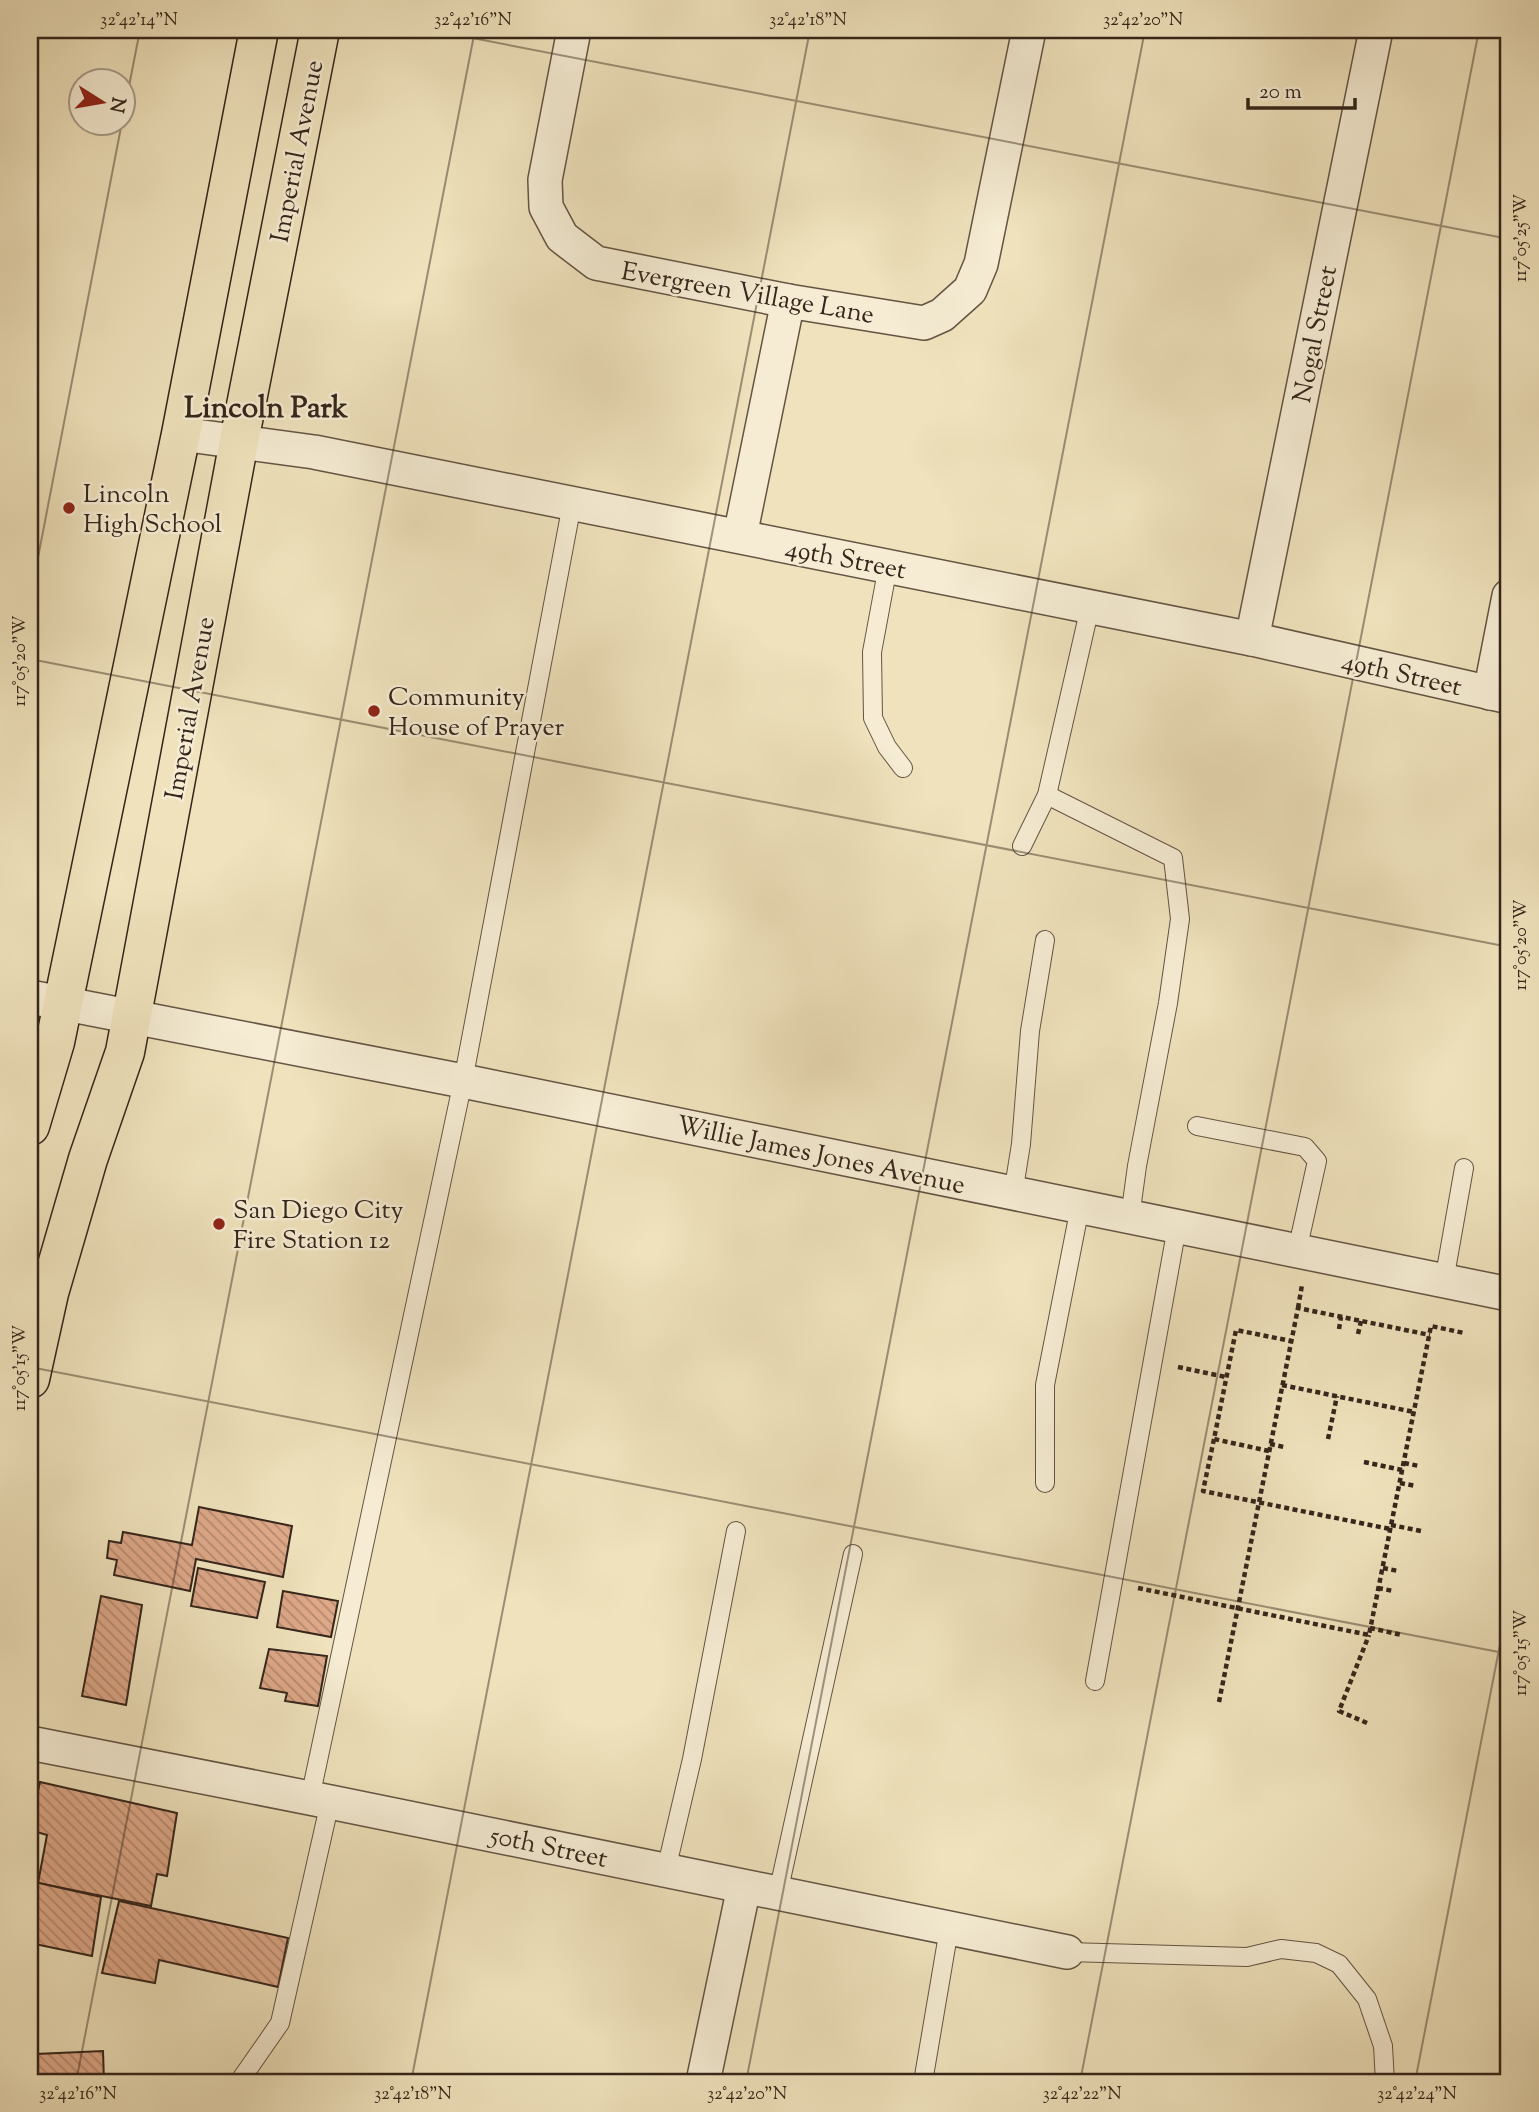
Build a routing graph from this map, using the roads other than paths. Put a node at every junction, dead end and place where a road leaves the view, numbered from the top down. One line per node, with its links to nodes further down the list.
1 (259, 30): 7 (main road)
2 (320, 30): 8 (main road, Imperial Avenue)
3 (574, 30): 6 (street, Evergreen Village Lane)
4 (1029, 30): 6 (street, Evergreen Village Lane)
5 (1376, 30): 14 (street, Nogal Street)
6 (788, 301): 10 (street)
7 (181, 434): 8 (street, 49th Street); 20 (main road)
8 (239, 441): 9 (street, 49th Street); 21 (main road, Imperial Avenue)
9 (572, 504): 10 (street, 49th Street); 22 (lane)
10 (740, 537): 11 (street, 49th Street)
11 (888, 566): 13 (street, 49th Street); 16 (lane)
12 (1509, 596): 15 (street)
13 (1090, 607): 14 (street, 49th Street); 17 (lane)
14 (1252, 639): 15 (street, 49th Street)
15 (1500, 695)
16 (903, 768)
17 (1047, 795): 18 (lane); 28 (lane)
18 (1022, 846)
19 (1045, 940): 26 (lane)
20 (46, 1000): 21 (street, Willie James Jones Avenue); 23 (main road)
21 (132, 1017): 22 (street, Willie James Jones Avenue); 33 (main road, Imperial Avenue)
22 (463, 1081): 26 (street, Willie James Jones Avenue); 39 (lane)
23 (30, 1126)
24 (1197, 1126): 30 (lane)
25 (1464, 1168): 31 (lane)
26 (1013, 1194): 27 (street, Willie James Jones Avenue)
27 (1080, 1207): 28 (street, Willie James Jones Avenue); 34 (lane)
28 (1130, 1217): 29 (street, Willie James Jones Avenue)
29 (1177, 1227): 30 (street, Willie James Jones Avenue); 37 (lane)
30 (1297, 1251): 31 (street, Willie James Jones Avenue)
31 (1444, 1281): 32 (street, Willie James Jones Avenue)
32 (1509, 1294)
33 (30, 1379)
34 (1045, 1483)
35 (736, 1531): 40 (lane)
36 (853, 1554): 42 (lane)
37 (1095, 1681)
38 (30, 1743): 39 (street, 50th Street)
39 (320, 1800): 40 (street, 50th Street); 45 (lane)
40 (666, 1870): 41 (street, 50th Street)
41 (744, 1887): 42 (street, 50th Street); 46 (street)
42 (778, 1893): 43 (street, 50th Street)
43 (949, 1929): 44 (street, 50th Street); 47 (lane)
44 (1067, 1952): 48 (lane)
45 (239, 2082)
46 (704, 2082)
47 (923, 2082)
48 (1385, 2082)

